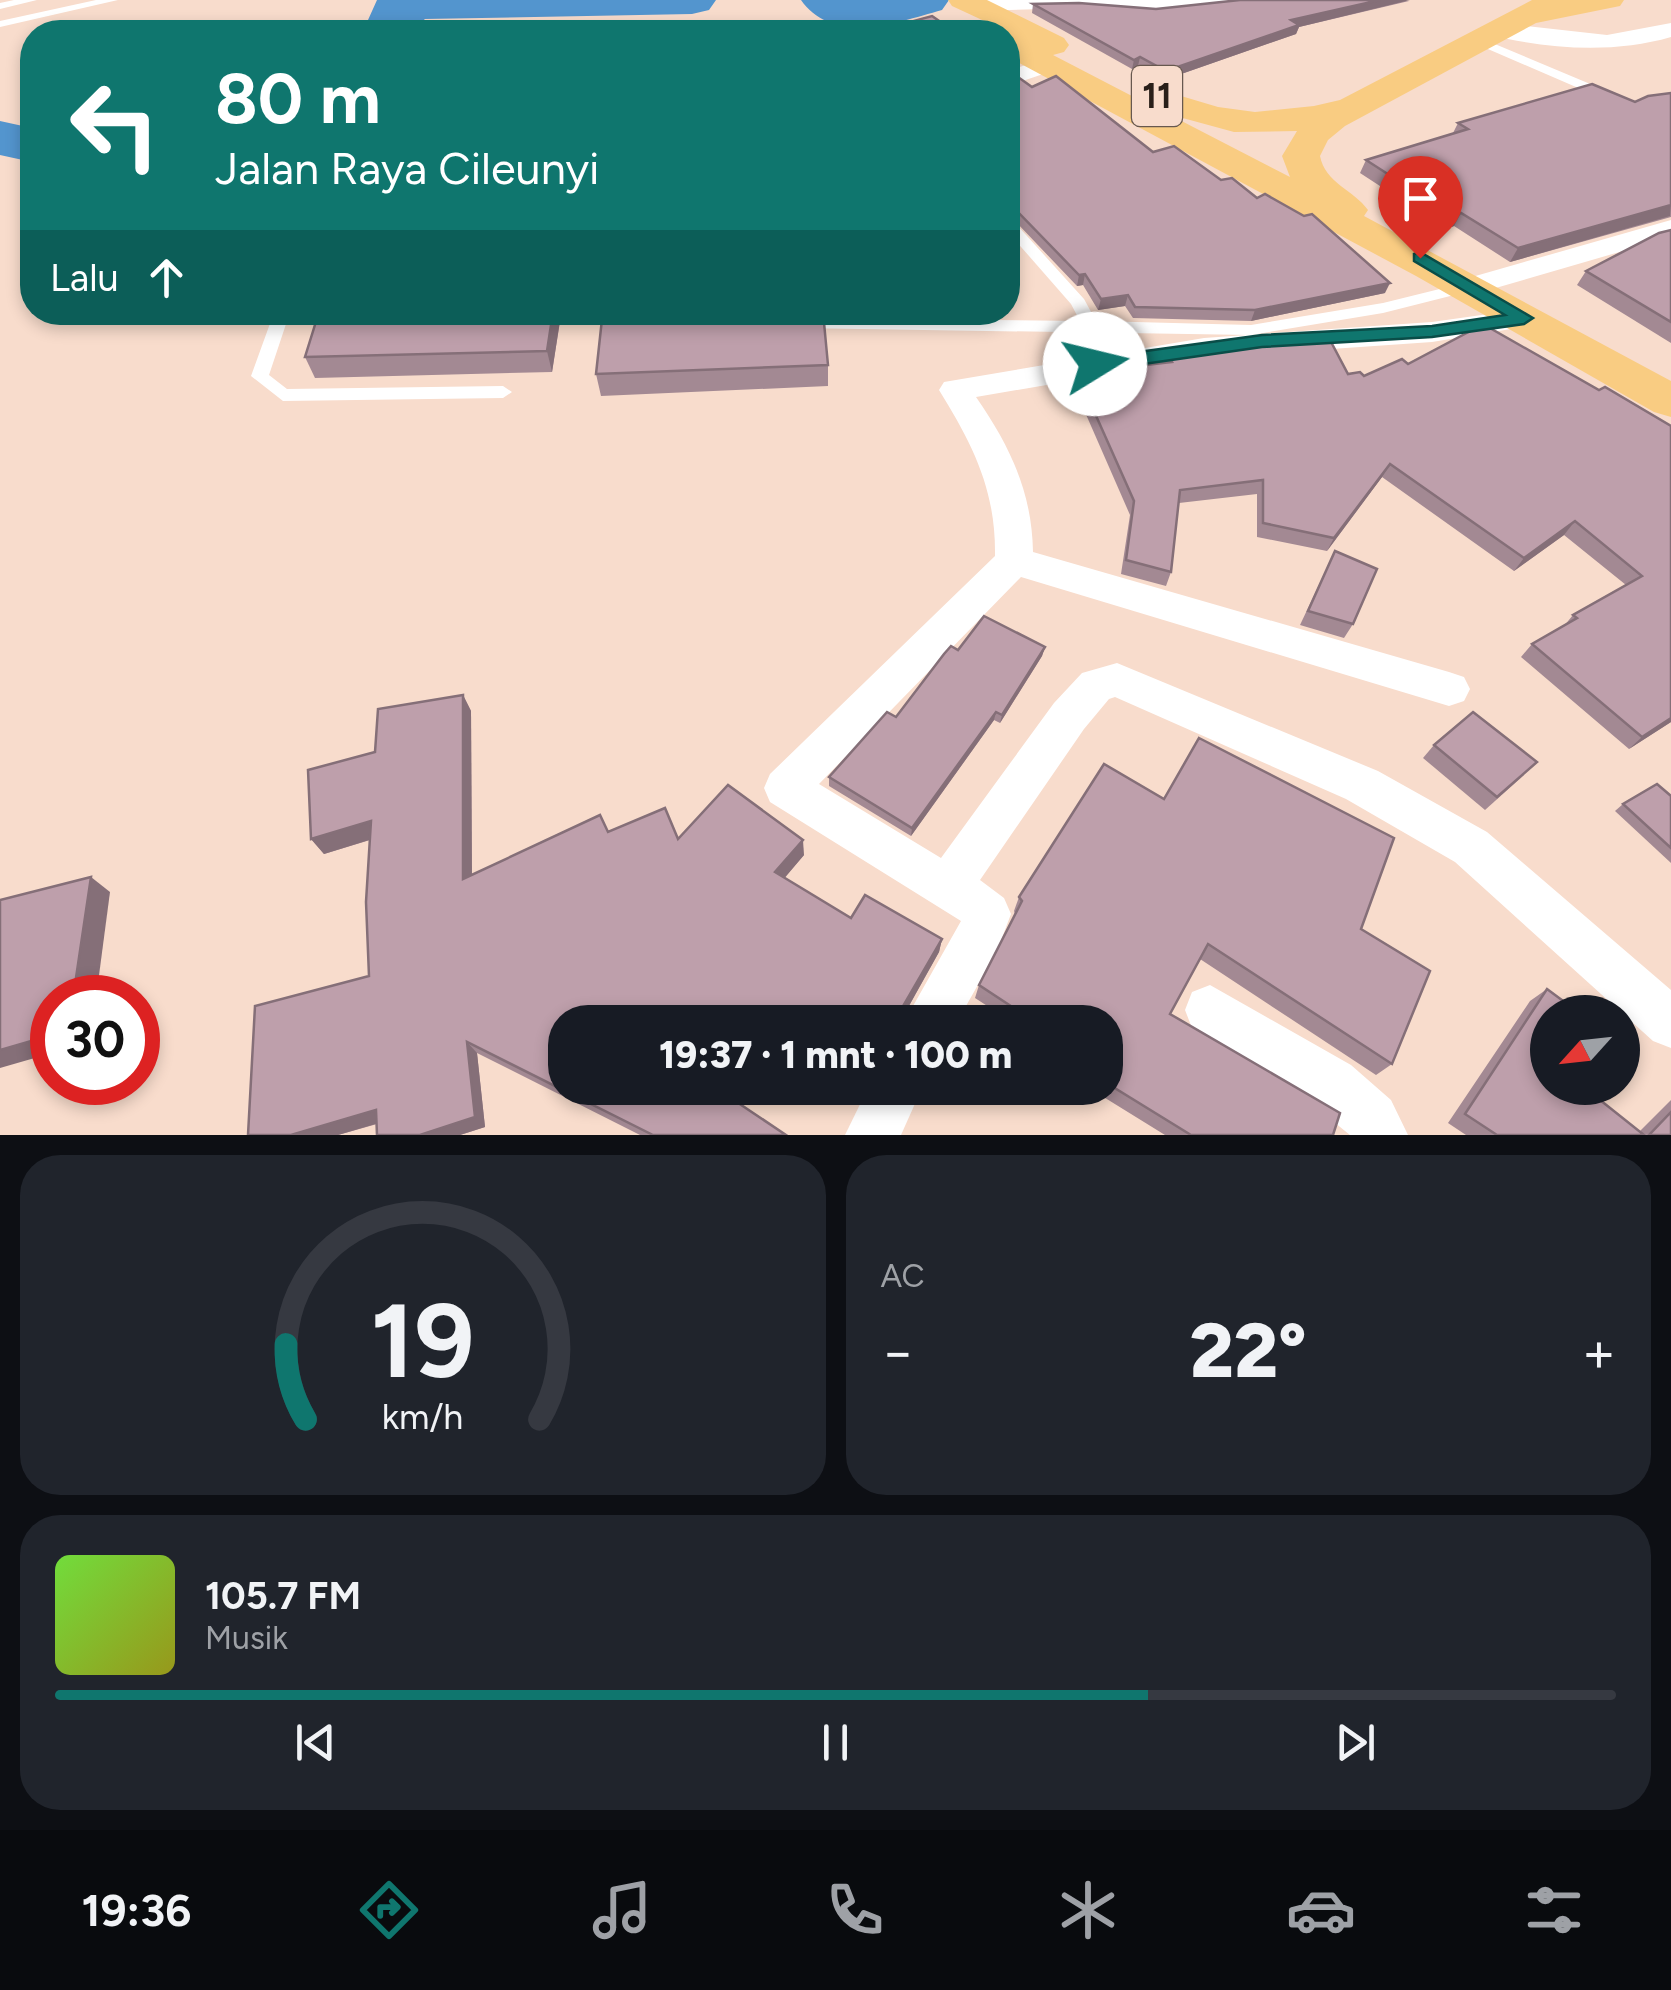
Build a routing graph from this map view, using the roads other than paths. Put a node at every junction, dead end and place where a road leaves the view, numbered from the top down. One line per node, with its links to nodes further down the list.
1 (30, 0): 5 (lane)
2 (112, 0): 9 (lane)
3 (1236, 0): 6 (street)
4 (1609, 0): 8 (highway)
5 (0, 6)
6 (961, 9): 7 (highway, 11)
7 (986, 20)
8 (1514, 22): 10 (street); 15 (highway, 11); 16 (lane)
9 (0, 24)
10 (1671, 30)
11 (1020, 35): 15 (highway, 11)
12 (1020, 50): 13 (highway, 11)
13 (1047, 64): 14 (street); 19 (highway, 11)
14 (1020, 74)
15 (1361, 102): 19 (highway, 11)
16 (1618, 102)
17 (1671, 228): 19 (street)
18 (1020, 237): 23 (lane)
19 (1468, 287): 20 (highway, 11); 23 (lane)
20 (1524, 318): 25 (highway, 11); 26 (street)
21 (278, 325): 24 (lane)
22 (1014, 325): 23 (lane)
23 (1091, 326)
24 (502, 392)
25 (1671, 401)
26 (1014, 561): 27 (street); 28 (street)
27 (1449, 689)
28 (947, 888): 29 (street); 31 (street)
29 (938, 1005)
30 (1210, 1010): 34 (street)
31 (1671, 1023)
32 (887, 1105): 33 (street)
33 (872, 1135)
34 (1381, 1135)

